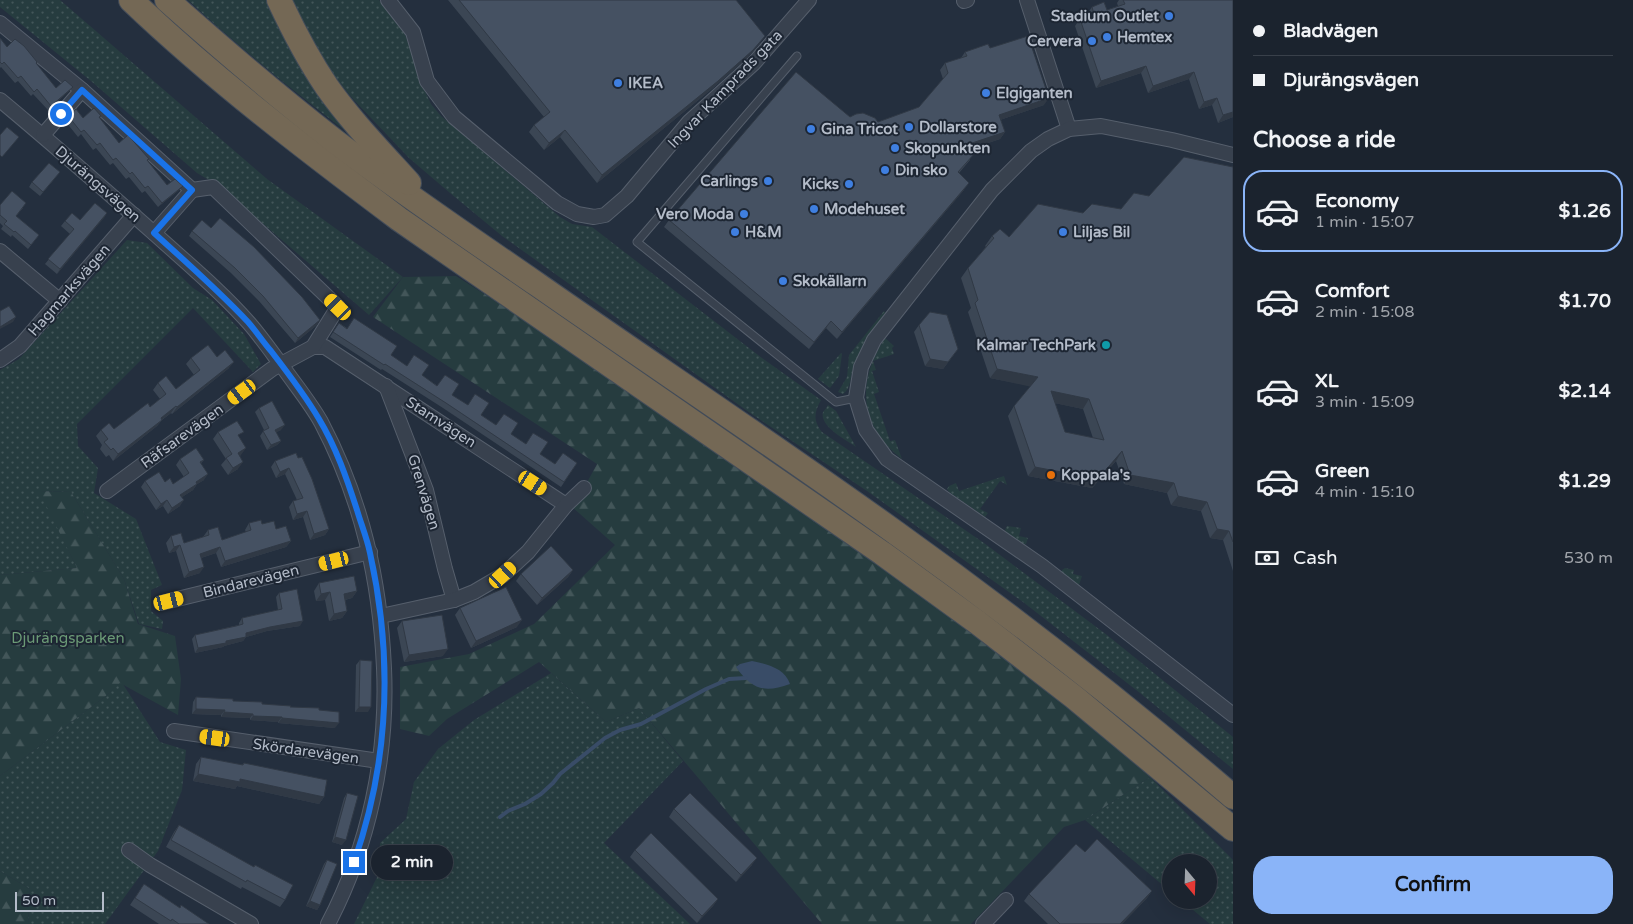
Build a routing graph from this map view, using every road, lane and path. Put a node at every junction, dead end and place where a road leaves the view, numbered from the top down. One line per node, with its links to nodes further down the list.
1 (127, 0): 9 (highway)
2 (131, 0): 9 (highway)
3 (166, 0): 19 (highway)
4 (279, 0): 19 (highway)
5 (388, 0): 6 (street, Ingvar Kamprads gata)
6 (809, 0)
7 (1014, 0): 8 (street)
8 (1026, 0): 14 (street)
9 (152, 20): 39 (highway)
10 (0, 23): 12 (street)
11 (797, 56): 27 (lane)
12 (82, 90): 15 (street); 17 (street)
13 (0, 100): 15 (street, Djurängsvägen)
14 (1069, 129): 16 (street); 27 (street)
15 (43, 135): 18 (street, Djurängsvägen)
16 (1233, 154)
17 (192, 190): 20 (street); 23 (street)
18 (134, 215): 20 (street, Djurängsvägen); 22 (street, Hagmarksvägen)
19 (442, 219): 37 (highway)
20 (154, 233): 25 (street, Djurängsvägen)
21 (0, 251): 22 (street)
22 (60, 301): 24 (street, Hagmarksvägen)
23 (313, 347): 25 (street); 26 (street, Stamvägen)
24 (0, 360)
25 (281, 365): 29 (street, Räfsarevägen); 31 (street, Djurängsvägen)
26 (386, 386): 30 (street, Stamvägen); 32 (street, Grenvägen)
27 (856, 398): 35 (street)
28 (584, 488): 30 (street)
29 (107, 491)
30 (566, 505): 32 (street)
31 (370, 552): 33 (street, Bindarevägen); 34 (street, Djurängsvägen)
32 (454, 600): 34 (street)
33 (161, 603)
34 (381, 616): 38 (street, Djurängsvägen)
35 (1233, 715)
36 (174, 731): 38 (street, Skördarevägen)
37 (1185, 756): 40 (highway); 41 (highway)
38 (380, 761): 47 (street, Djurängsvägen)
39 (1156, 764): 42 (highway); 43 (highway)
40 (1233, 790)
41 (1233, 797)
42 (1233, 830)
43 (1233, 845)
44 (129, 850): 46 (street)
45 (1006, 900): 48 (street)
46 (251, 924)
47 (328, 924)
48 (983, 924)

